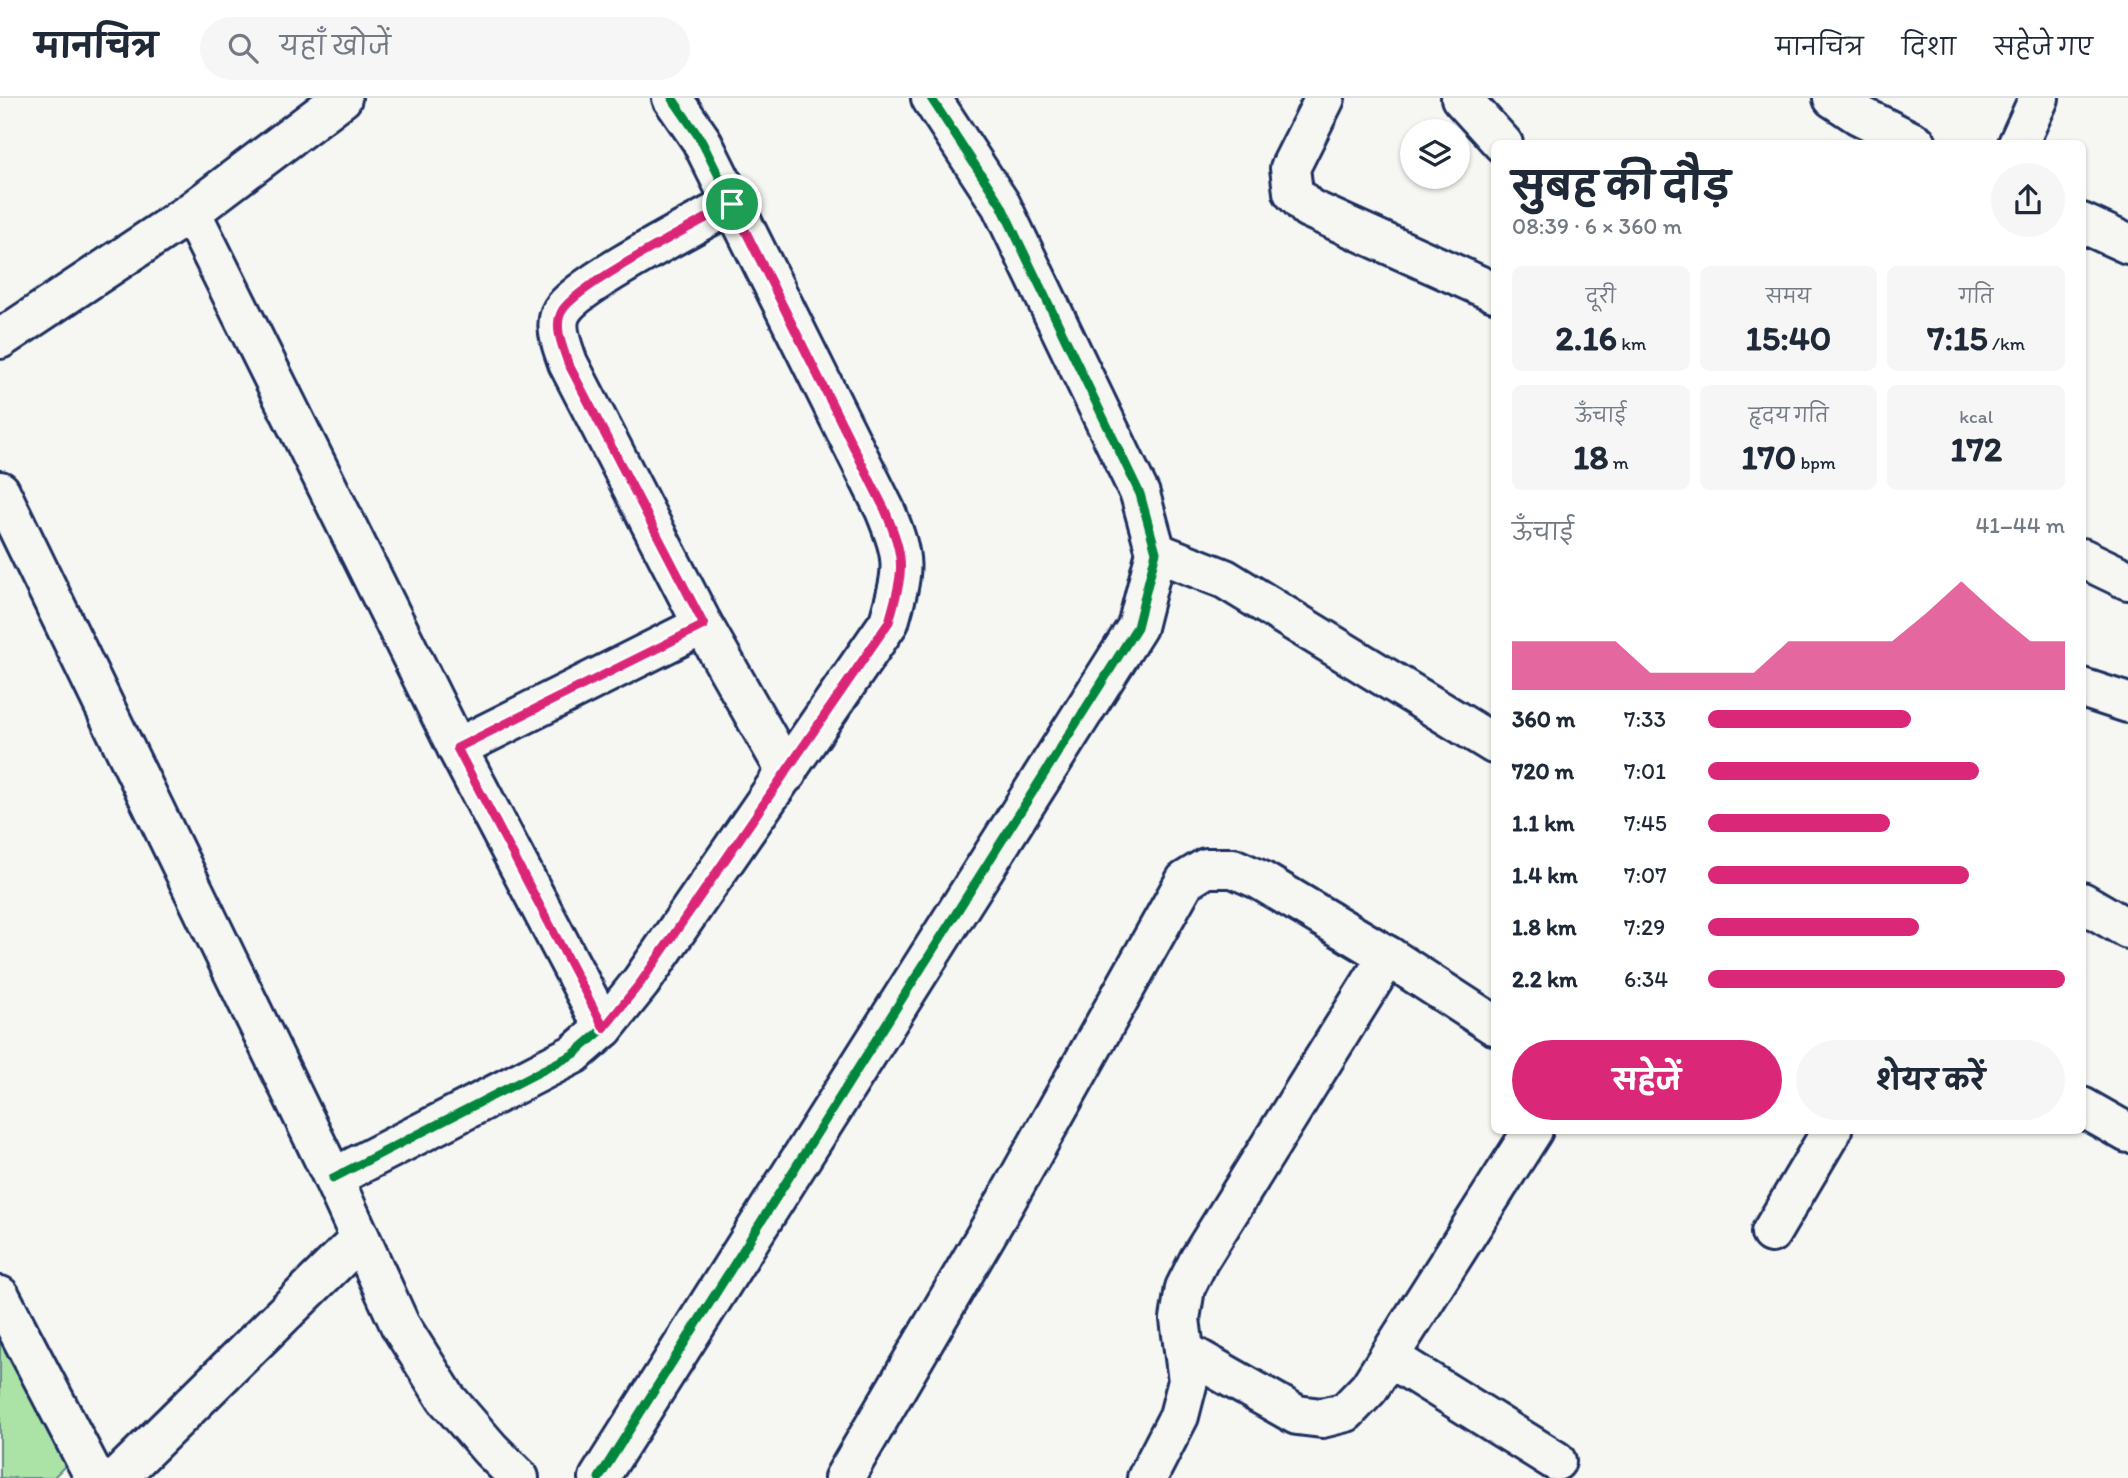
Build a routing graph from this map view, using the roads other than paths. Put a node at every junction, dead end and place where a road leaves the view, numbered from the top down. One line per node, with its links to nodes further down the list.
1 (342, 98): 12 (street)
2 (671, 98): 11 (street)
3 (931, 98): 18 (street)
4 (1325, 98): 15 (street)
5 (1461, 98): 8 (street)
6 (1833, 98): 9 (street)
7 (2039, 98): 10 (street)
8 (1499, 140)
9 (1909, 140)
10 (2020, 140)
11 (732, 204): 21 (street); 26 (street)
12 (191, 212): 16 (street); 25 (street)
13 (2086, 225): 14 (street)
14 (2128, 244)
15 (1491, 291)
16 (0, 339)
17 (0, 491): 36 (street)
18 (1156, 552): 24 (street); 46 (street)
19 (2086, 560): 20 (street)
20 (2128, 580)
21 (704, 625): 25 (street); 26 (street)
22 (2086, 689): 23 (street)
23 (2128, 704)
24 (1491, 742)
25 (457, 748): 31 (street)
26 (787, 773): 31 (street)
27 (2086, 903): 28 (street)
28 (2128, 929)
29 (1388, 956): 30 (street); 40 (street); 47 (street)
30 (1491, 1023)
31 (604, 1028): 36 (street)
32 (2086, 1109): 33 (street)
33 (2128, 1133)
34 (1530, 1134): 41 (street)
35 (1830, 1134): 37 (street)
36 (333, 1178): 38 (street)
37 (1771, 1233)
38 (359, 1240): 44 (street); 45 (street)
39 (0, 1296): 43 (street)
40 (1186, 1352): 41 (street); 48 (street)
41 (1389, 1357): 42 (street)
42 (1556, 1461)
43 (95, 1478)
44 (117, 1478)
45 (519, 1478)
46 (599, 1478)
47 (844, 1478)
48 (1147, 1478)

